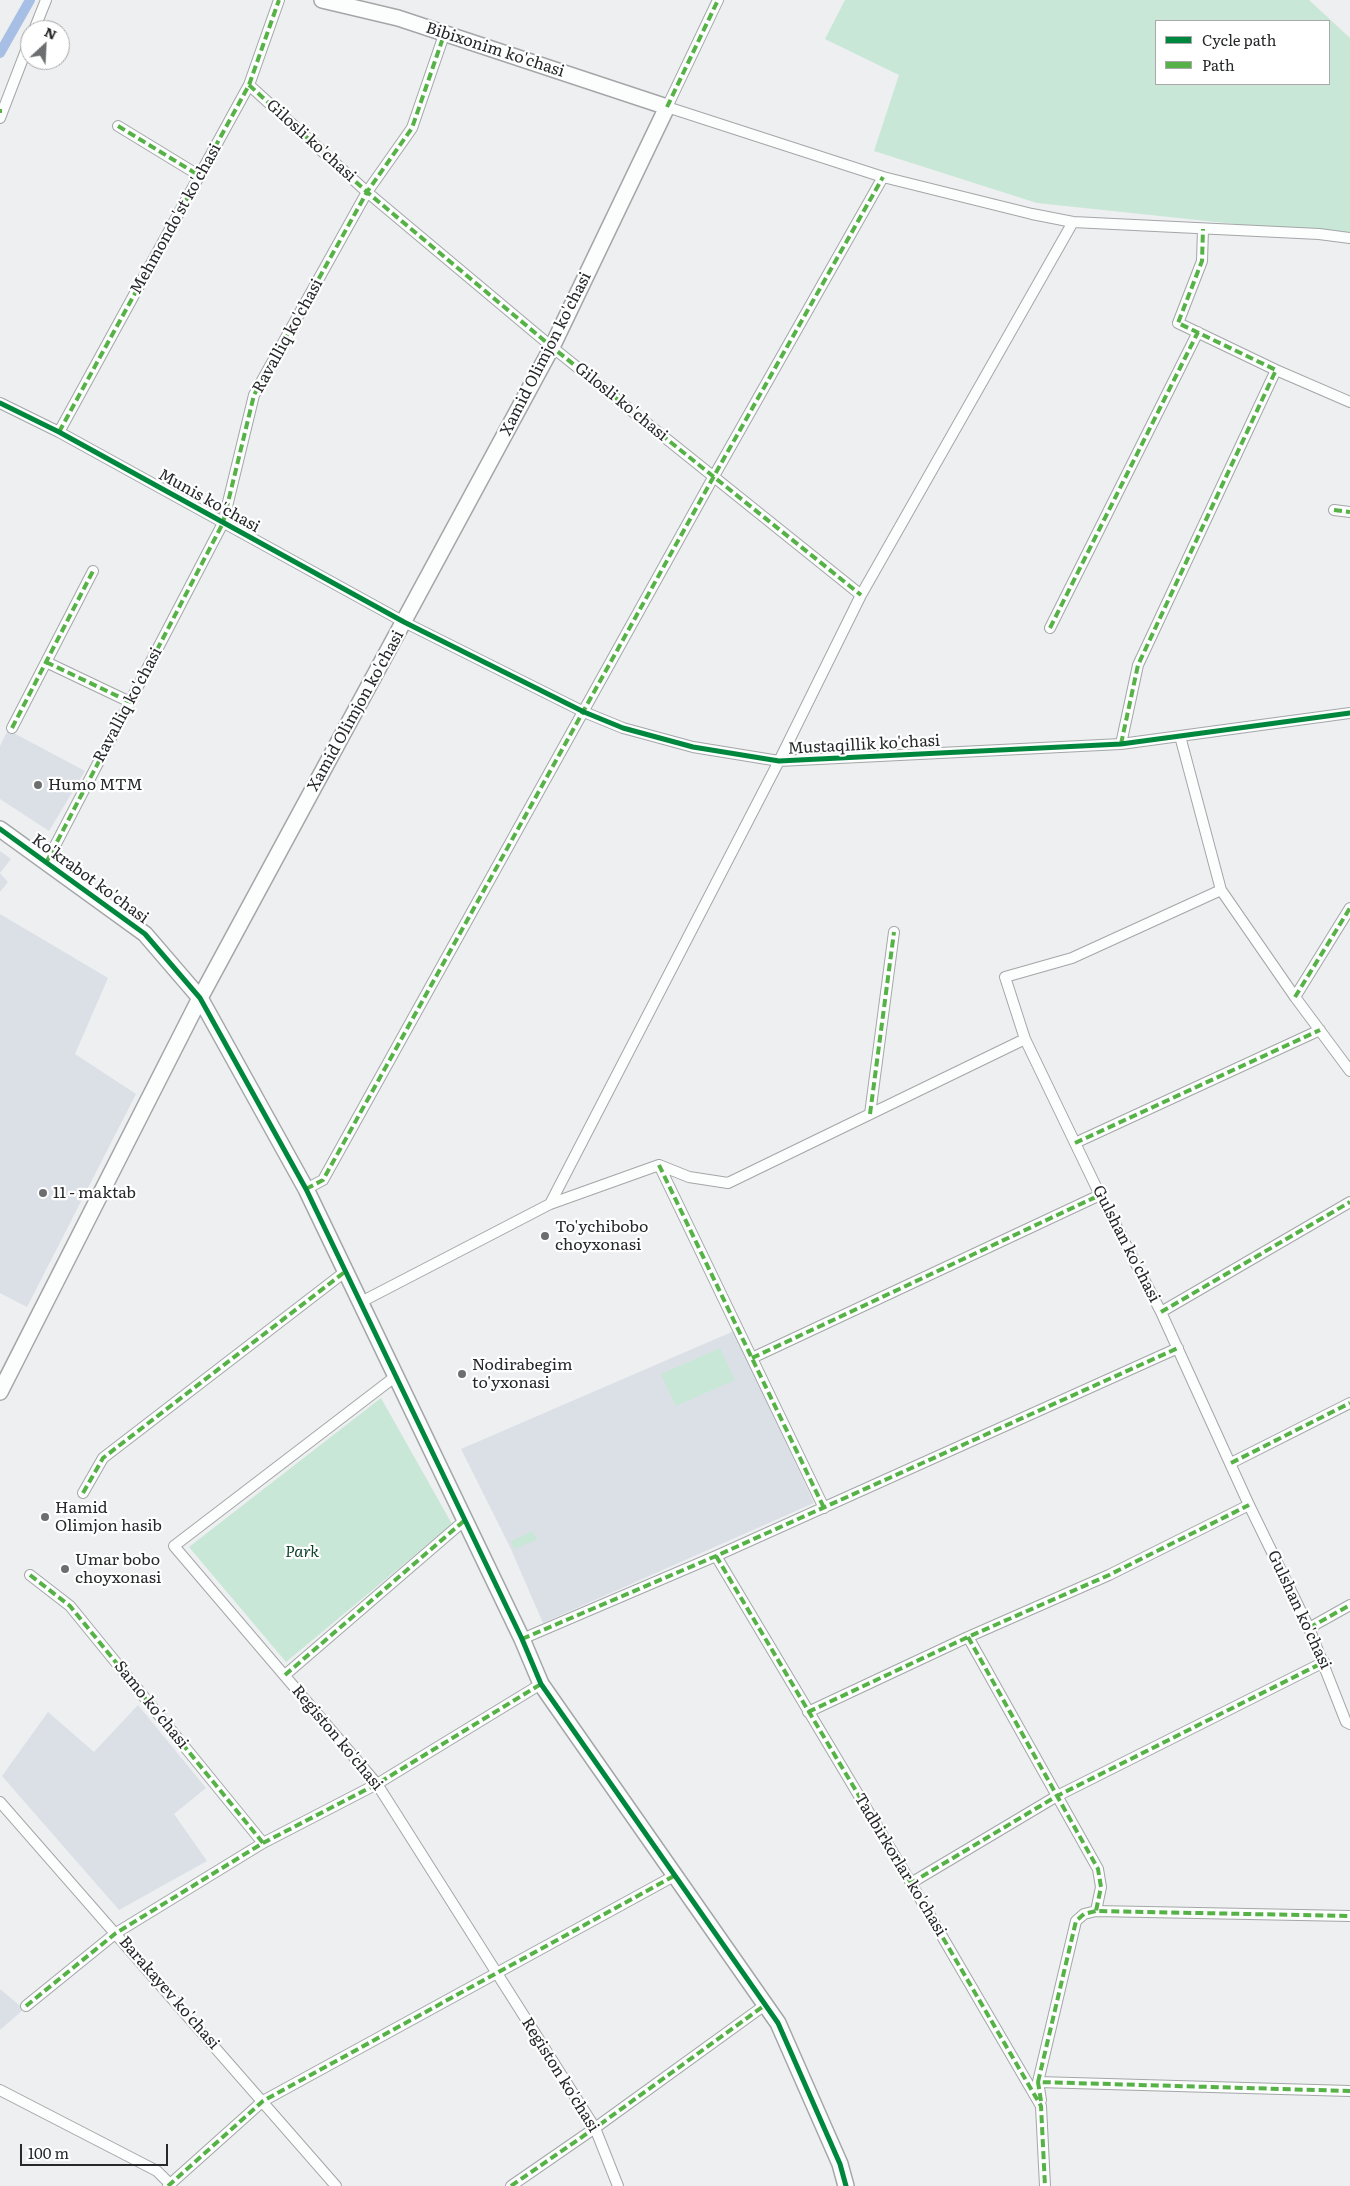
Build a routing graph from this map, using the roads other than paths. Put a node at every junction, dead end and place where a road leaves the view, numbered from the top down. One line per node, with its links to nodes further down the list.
1 (46, 0): 5 (street)
2 (279, 0): 8 (street, Mehmondo'st ko'chasi)
3 (322, 0): 6 (main road, Bibixonim ko'chasi)
4 (718, 0): 9 (street, Xamid Olimjon ko'chasi)
5 (38, 20)
6 (445, 32): 9 (main road, Bibixonim ko'chasi); 14 (street, Ravalliq ko'chasi)
7 (20, 65): 10 (street)
8 (249, 85): 12 (street, Mehmondo'st ko'chasi); 14 (street, Gilosli ko'chasi)
9 (667, 107): 13 (street); 19 (main road, Xamid Olimjon ko'chasi)
10 (1, 113)
11 (118, 126): 12 (street)
12 (200, 176): 23 (street, Mehmondo'st ko'chasi)
13 (883, 177): 15 (street); 24 (street)
14 (367, 192): 19 (street, Gilosli ko'chasi); 27 (street, Ravalliq ko'chasi)
15 (1072, 222): 16 (street); 29 (street)
16 (1203, 229): 17 (street); 18 (street)
17 (1350, 238)
18 (1198, 332): 20 (street); 31 (street)
19 (552, 347): 24 (street, Gilosli ko'chasi); 30 (main road, Xamid Olimjon ko'chasi)
20 (1276, 370): 21 (street); 38 (street)
21 (1350, 402)
22 (0, 403): 23 (street, Munis ko'chasi)
23 (59, 432): 27 (street, Munis ko'chasi)
24 (714, 476): 29 (street, Gilosli ko'chasi); 34 (street)
25 (1334, 510): 26 (street)
26 (1350, 512)
27 (223, 523): 30 (street, Munis ko'chasi); 33 (street, Ravalliq ko'chasi)
28 (93, 571): 32 (street)
29 (861, 595): 39 (street)
30 (404, 622): 34 (street, Mustaqillik ko'chasi); 46 (main road, Xamid Olimjon ko'chasi)
31 (1050, 628)
32 (46, 662): 33 (street); 36 (street)
33 (130, 702): 41 (street, Ravalliq ko'chasi)
34 (584, 712): 39 (street, Mustaqillik ko'chasi); 53 (street)
35 (1350, 713): 37 (street, Mustaqillik ko'chasi)
36 (12, 728)
37 (1180, 736): 38 (street, Mustaqillik ko'chasi); 42 (street)
38 (1121, 744): 39 (street, Mustaqillik ko'chasi)
39 (780, 761): 56 (street)
40 (0, 829): 41 (main road, Ko'krabot ko'chasi)
41 (46, 863): 46 (main road, Ko'krabot ko'chasi)
42 (1221, 890): 45 (street); 48 (street, Gulshan ko'chasi)
43 (1350, 908): 45 (street)
44 (894, 932): 50 (street)
45 (1295, 997): 47 (street)
46 (200, 998): 53 (main road, Ko'krabot ko'chasi); 63 (main road, Xamid Olimjon ko'chasi)
47 (1320, 1030): 49 (street); 51 (street)
48 (1024, 1038): 50 (street); 51 (street, Gulshan ko'chasi)
49 (1350, 1072)
50 (870, 1114): 52 (street)
51 (1075, 1143): 54 (street, Gulshan ko'chasi)
52 (659, 1166): 56 (street); 61 (street)
53 (306, 1189): 57 (main road, Ko'krabot ko'chasi)
54 (1100, 1195): 59 (street, Gulshan ko'chasi); 61 (street)
55 (1350, 1202): 59 (street)
56 (550, 1204): 58 (street)
57 (346, 1271): 58 (main road, Ko'krabot ko'chasi); 66 (street)
58 (361, 1302): 62 (main road, Ko'krabot ko'chasi)
59 (1161, 1312): 60 (street, Gulshan ko'chasi)
60 (1178, 1348): 65 (street, Gulshan ko'chasi); 68 (street)
61 (752, 1358): 68 (street)
62 (396, 1376): 69 (main road, Ko'krabot ko'chasi); 77 (street, Registon ko'chasi)
63 (0, 1392)
64 (1350, 1403): 65 (street)
65 (1231, 1464): 67 (street, Gulshan ko'chasi)
66 (83, 1493)
67 (1249, 1504): 73 (street, Gulshan ko'chasi); 74 (street)
68 (824, 1508): 70 (street)
69 (465, 1520): 75 (main road, Ko'krabot ko'chasi); 77 (street)
70 (716, 1556): 75 (street); 79 (street, Tadbirkorlar ko'chasi)
71 (30, 1575): 84 (street, Samo ko'chasi)
72 (1350, 1605): 73 (street)
73 (1309, 1628): 76 (street, Gulshan ko'chasi)
74 (968, 1637): 79 (street); 82 (street)
75 (522, 1639): 78 (main road, Ko'krabot ko'chasi)
76 (1324, 1662): 80 (street, Gulshan ko'chasi); 82 (street)
77 (285, 1675): 81 (street, Registon ko'chasi)
78 (541, 1684): 81 (street); 85 (main road, Ko'krabot ko'chasi)
79 (808, 1712): 86 (street, Tadbirkorlar ko'chasi)
80 (1348, 1723)
81 (377, 1784): 84 (street); 90 (street, Registon ko'chasi)
82 (1057, 1796): 86 (street); 87 (street)
83 (0, 1802): 89 (street, Barakayev ko'chasi)
84 (263, 1844): 89 (street)
85 (674, 1876): 90 (street); 91 (main road, Ko'krabot ko'chasi)
86 (911, 1883): 97 (street, Tadbirkorlar ko'chasi)
87 (1096, 1911): 88 (street); 93 (street)
88 (1350, 1916)
89 (116, 1933): 92 (street); 96 (street, Barakayev ko'chasi)
90 (496, 1973): 96 (street); 98 (street, Registon ko'chasi)
91 (765, 2005): 98 (street); 103 (main road, Ko'krabot ko'chasi)
92 (26, 2006)
93 (1038, 2082): 95 (street); 97 (street)
94 (0, 2090): 99 (street)
95 (1350, 2091)
96 (263, 2101): 99 (street); 100 (street, Barakayev ko'chasi)
97 (1041, 2106): 104 (street, Tadbirkorlar ko'chasi)
98 (595, 2128): 101 (street); 102 (street, Registon ko'chasi)
99 (169, 2185)
100 (336, 2186)
101 (511, 2186)
102 (618, 2186)
103 (846, 2186)
104 (1045, 2186)

